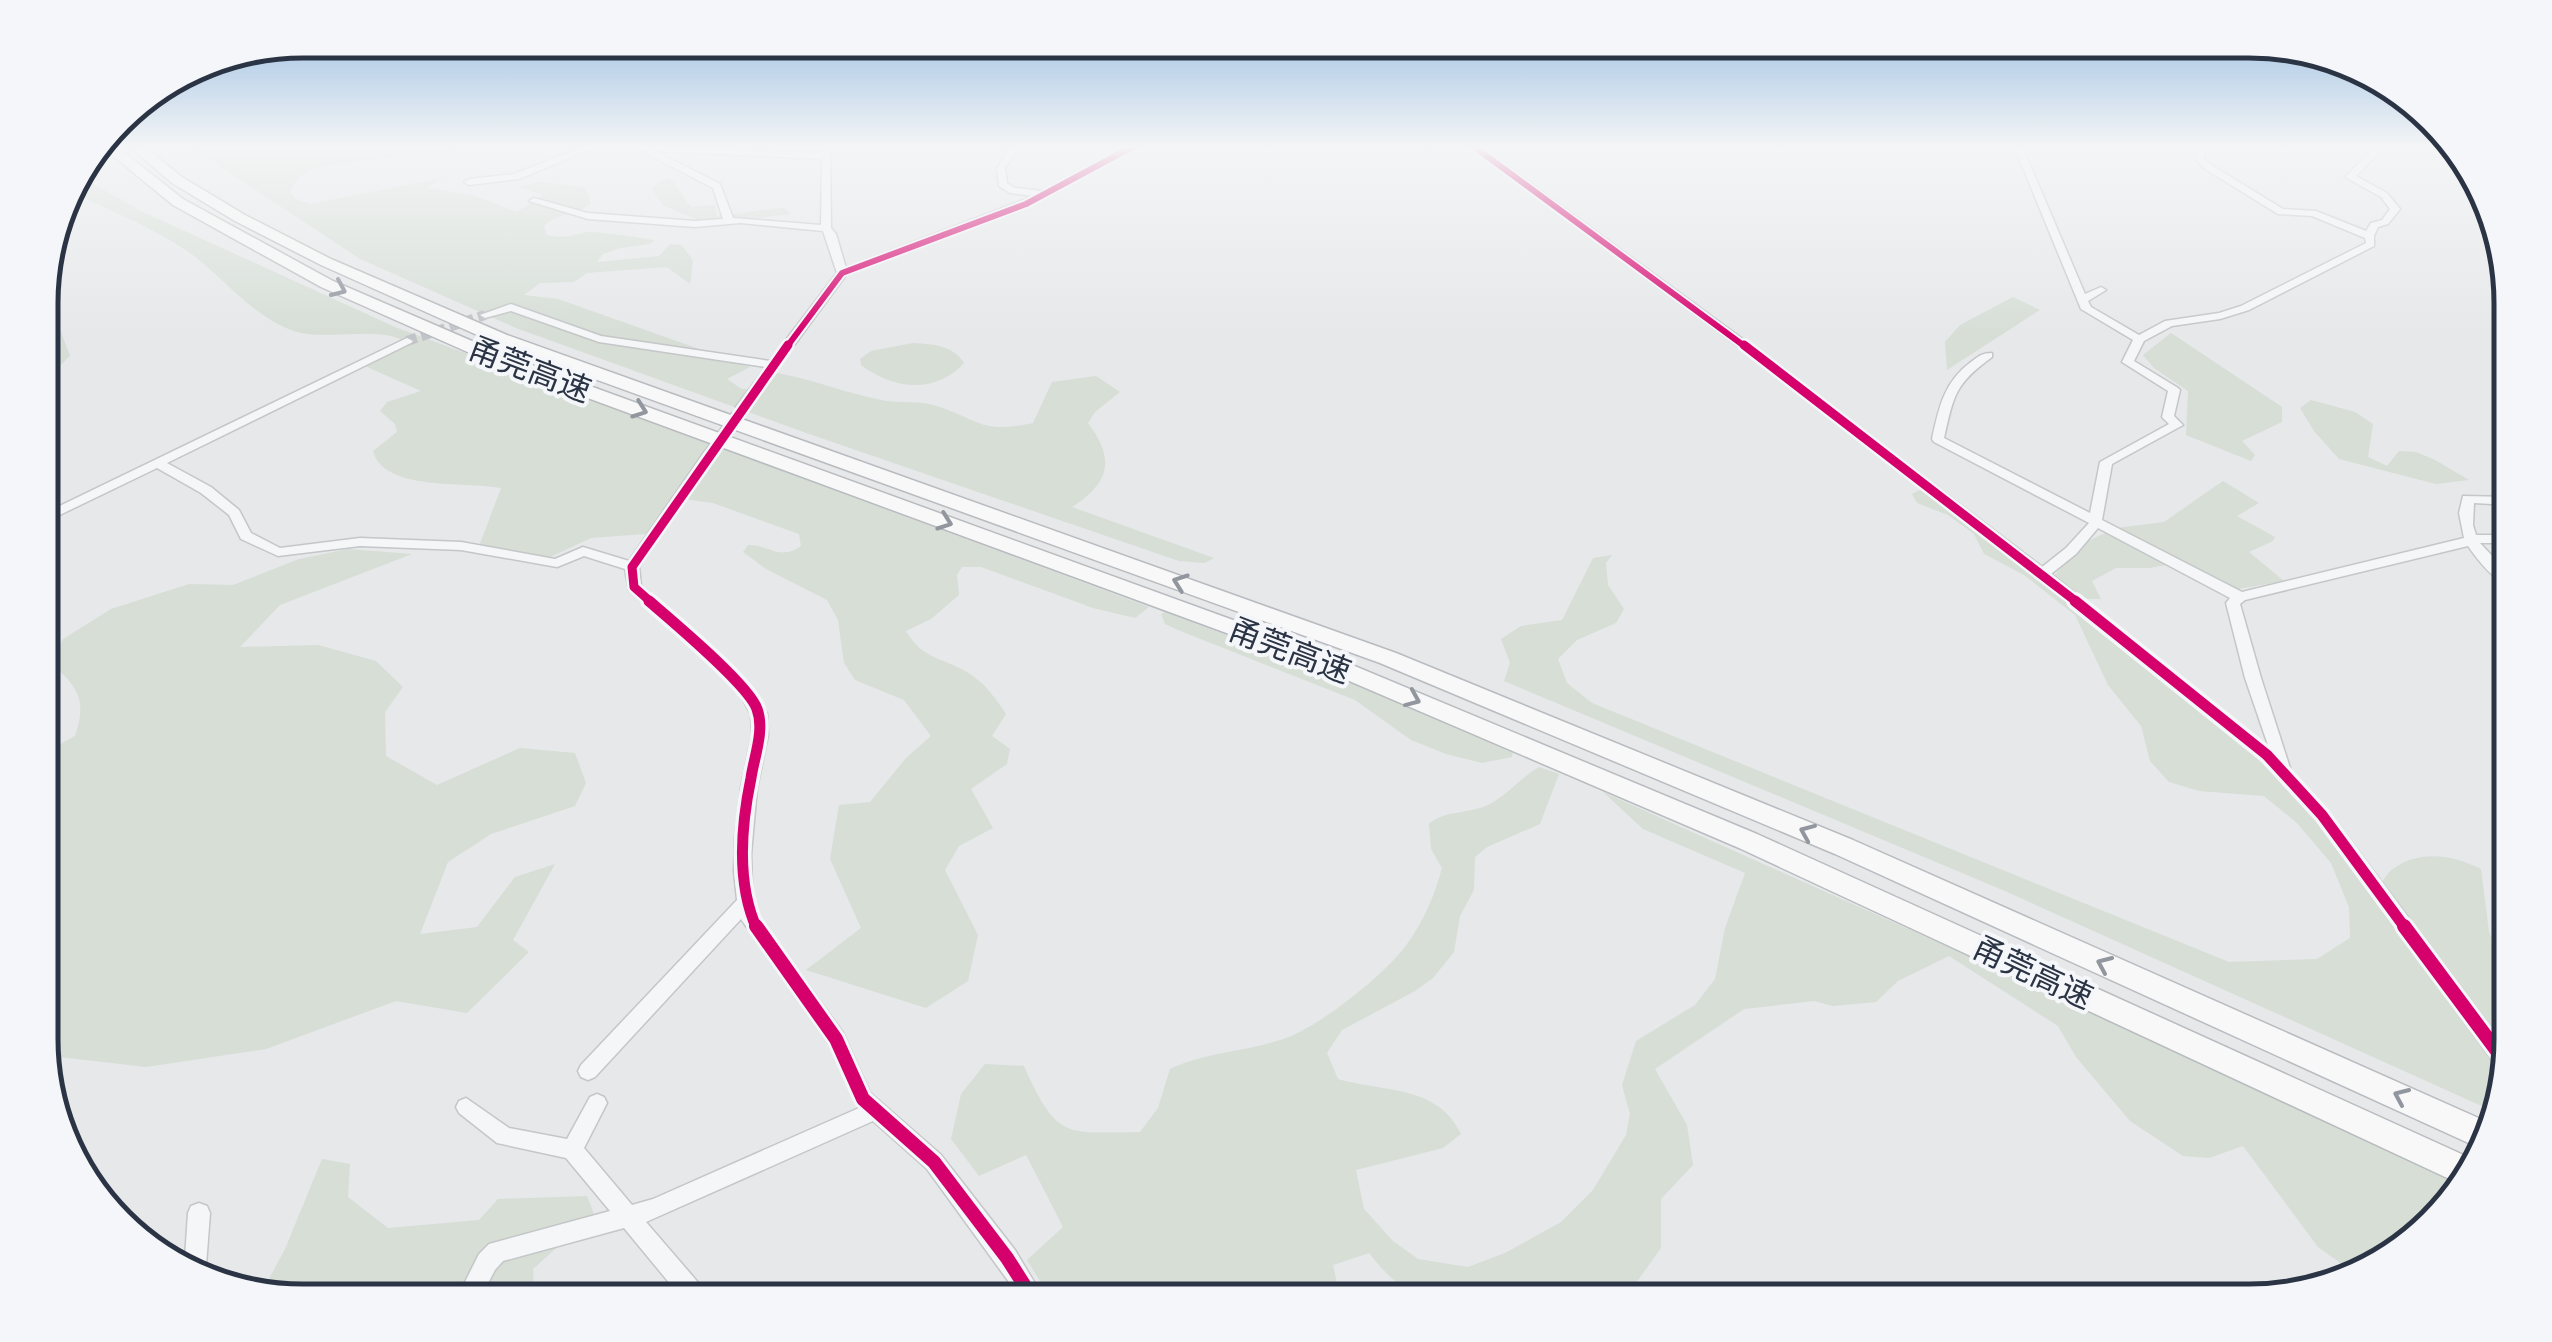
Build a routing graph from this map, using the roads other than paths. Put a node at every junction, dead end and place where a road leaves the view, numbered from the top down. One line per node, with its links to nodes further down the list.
1 (190, 209): 43 (highway, 甬莞高速, one-way to 43)
2 (224, 209): 41 (highway, 甬莞高速, one-way to 2)
3 (561, 209): 11 (street)
4 (725, 209): 11 (street)
5 (826, 209): 12 (street)
6 (1005, 209): 14 (street)
7 (1558, 209): 32 (street)
8 (2044, 209): 16 (street)
9 (2276, 209): 13 (street)
10 (2395, 209): 13 (street)
11 (729, 220): 12 (street)
12 (826, 228): 14 (street)
13 (2369, 236): 18 (street)
14 (842, 273): 21 (street)
15 (2101, 290): 16 (street)
16 (2083, 300): 18 (street)
17 (485, 315): 21 (street)
18 (2139, 339): 27 (street)
19 (407, 341): 24 (street)
20 (1988, 355): 27 (street)
21 (772, 365): 22 (street)
22 (742, 406)
23 (709, 454): 31 (street)
24 (159, 464): 26 (street); 31 (street)
25 (2494, 500): 29 (street)
26 (58, 512)
27 (2095, 524): 32 (street); 33 (street)
28 (2494, 538): 29 (street)
29 (2470, 543): 30 (street); 33 (street)
30 (2494, 567)
31 (632, 568): 35 (street)
32 (2042, 574): 34 (street)
33 (2240, 597): 34 (street)
34 (2288, 777): 36 (street)
35 (745, 903): 37 (street); 40 (street)
36 (2494, 1047)
37 (588, 1071)
38 (597, 1102): 42 (street)
39 (466, 1107): 42 (street)
40 (876, 1110): 45 (street); 49 (street)
41 (2475, 1132)
42 (572, 1150): 45 (street)
43 (2457, 1168)
44 (198, 1213): 46 (street)
45 (630, 1216): 47 (street); 48 (street)
46 (195, 1259)
47 (475, 1284)
48 (685, 1284)
49 (1015, 1284)

